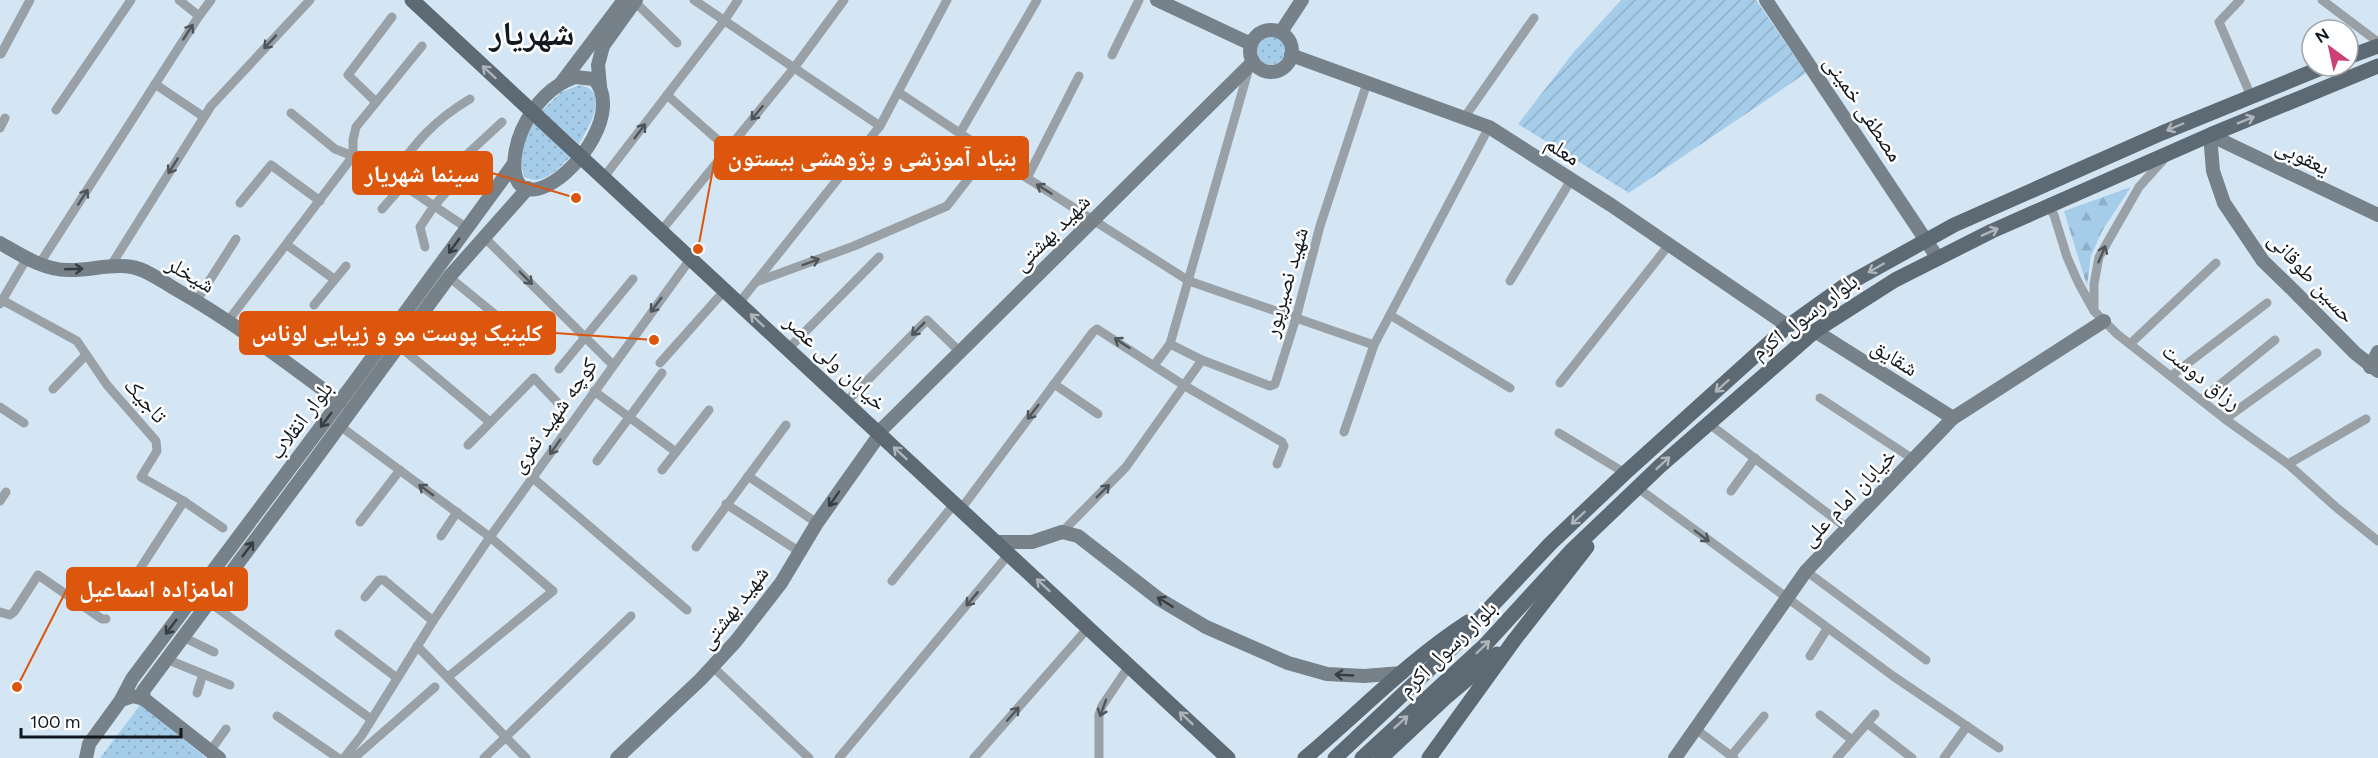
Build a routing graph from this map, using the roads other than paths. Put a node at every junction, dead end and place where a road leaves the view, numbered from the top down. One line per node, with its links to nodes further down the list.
1 (30, 0): 29 (street)
2 (132, 0): 46 (street)
3 (179, 0): 19 (street)
4 (211, 0): 19 (street)
5 (310, 0): 49 (street, one-way to 49)
6 (412, 0): 47 (main road, خیابان ولی عصر, one-way to 6)
7 (632, 0): 24 (street); 37 (street); 40 (street)
8 (738, 0): 22 (street)
9 (844, 0): 34 (street)
10 (947, 0): 41 (street)
11 (1037, 0): 56 (street)
12 (1139, 0): 30 (street)
13 (1157, 0): 25 (street)
14 (1302, 0): 23 (street)
15 (1766, 0): 81 (street, مصطفی خمینی)
16 (2240, 0): 43 (street)
17 (2322, 0): 26 (street)
18 (696, 1): 22 (street)
19 (199, 16): 39 (street, one-way to 19)
20 (392, 17): 45 (street)
21 (1534, 18): 51 (street)
22 (724, 21): 34 (street); 42 (street)
23 (1281, 32): 25 (street); 31 (street)
24 (677, 43)
25 (1251, 44): 32 (street)
26 (2378, 44): 28 (main road)
27 (422, 46): 45 (street)
28 (2360, 52)
29 (1, 54)
30 (1112, 55)
31 (1291, 55): 32 (street); 38 (street, معلم)
32 (1251, 64): 76 (street, شهید بهشتی); 96 (street)
33 (2378, 66): 57 (main road, بلوار رسول اکرم, one-way to 33)
34 (794, 68): 53 (street); 58 (street, one-way to 58)
35 (1079, 76): 66 (street)
36 (2300, 76): 43 (main road, بلوار رسول اکرم)
37 (561, 82): 40 (street); 47 (street)
38 (1367, 83): 51 (street, معلم); 107 (street, شهید نصیرپور)
39 (155, 84): 49 (street); 89 (street, one-way to 39)
40 (600, 86): 62 (street)
41 (898, 92): 53 (street); 56 (street)
42 (667, 95): 58 (street); 65 (street, one-way to 42)
43 (2251, 96): 81 (main road, بلوار رسول اکرم, one-way to 81)
44 (470, 99): 64 (street)
45 (376, 102): 61 (street)
46 (56, 110)
47 (532, 111): 62 (main road, خیابان ولی عصر); 63 (street)
48 (291, 112): 61 (street)
49 (204, 117): 92 (street, one-way to 92)
50 (5, 118): 55 (street)
51 (1464, 118): 54 (street, معلم)
52 (502, 122): 72 (street)
53 (880, 126): 98 (street)
54 (1489, 127): 67 (street, معلم); 105 (street)
55 (0, 128)
56 (960, 133): 59 (street)
57 (2210, 135): 60 (main road, بلوار رسول اکرم); 75 (street, یعقوبی); 127 (street, حسین طوقانی)
58 (728, 149): 78 (street)
59 (989, 152): 66 (street); 98 (street, one-way to 59)
60 (2170, 152): 73 (main road, بلوار رسول اکرم); 106 (street, one-way to 60)
61 (353, 156): 64 (street); 70 (street)
62 (581, 156): 65 (main road, خیابان ولی عصر); 69 (street)
63 (513, 165): 69 (street); 77 (street, بلوار انقلاب)
64 (391, 177): 68 (street)
65 (604, 177): 78 (main road, خیابان ولی عصر)
66 (1027, 178): 76 (street, one-way to 66)
67 (1571, 180): 84 (street, معلم); 97 (street)
68 (403, 185): 72 (street); 74 (street)
69 (528, 188): 79 (street, بلوار انقلاب)
70 (320, 201): 71 (street); 83 (street)
71 (240, 203)
72 (434, 206): 77 (street); 85 (street)
73 (2049, 207): 87 (main road, بلوار رسول اکرم, one-way to 73); 106 (street, رزاق دوست)
74 (382, 209)
75 (2378, 215)
76 (1093, 220): 96 (street); 119 (street, شهید بهشتی)
77 (467, 228): 137 (street, بلوار انقلاب, one-way to 137)
78 (662, 231): 88 (main road, خیابان ولی عصر)
79 (484, 237): 93 (street, بلوار انقلاب); 111 (street, one-way to 111)
80 (236, 239): 100 (street)
81 (1927, 240): 87 (street, مصطفی خمینی); 109 (main road, بلوار رسول اکرم, one-way to 109)
82 (0, 243): 89 (street, شیخلر)
83 (287, 245): 94 (street); 108 (street)
84 (1668, 246): 109 (street, معلم); 129 (street)
85 (425, 247)
86 (879, 257): 118 (street)
87 (1937, 257): 110 (main road, بلوار رسول اکرم)
88 (691, 258): 99 (main road, خیابان ولی عصر); 124 (street, کوچه شهید ثمری, one-way to 124)
89 (33, 261): 92 (street, شیخلر, one-way to 92); 101 (street)
90 (2216, 263): 114 (street)
91 (346, 266): 94 (street)
92 (110, 267): 100 (street, شیخلر)
93 (449, 277): 115 (street, بلوار انقلاب); 117 (street)
94 (334, 279): 104 (street)
95 (633, 279): 111 (street)
96 (1189, 280): 107 (street); 113 (street)
97 (1510, 281)
98 (756, 282): 102 (street)
99 (725, 290): 102 (main road, خیابان ولی عصر); 143 (street)
100 (196, 300): 108 (street, شیخلر)
101 (1, 302): 122 (street, تاجیک)
102 (739, 303): 118 (main road, خیابان ولی عصر, one-way to 102)
103 (2267, 303): 128 (street)
104 (314, 305)
105 (1390, 315): 116 (street); 132 (street)
106 (2099, 316): 114 (street, رزاق دوست); 144 (street, خیابان امام علی)
107 (1296, 318): 116 (street); 123 (street, شهید نصیرپور)
108 (228, 321): 137 (street, شیخلر)
109 (1788, 326): 164 (main road, بلوار رسول اکرم, one-way to 164)
110 (1815, 331): 144 (street, شقایق); 149 (main road, بلوار رسول اکرم)
111 (585, 337): 124 (street); 126 (street)
112 (2275, 339): 136 (street)
113 (1170, 344): 123 (street, شهید نصیرپور); 125 (street)
114 (2130, 344): 128 (street, رزاق دوست)
115 (398, 345): 147 (street); 151 (street, بلوار انقلاب)
116 (1374, 345): 152 (street)
117 (478, 347)
118 (789, 349): 139 (main road, خیابان ولی عصر)
119 (960, 352): 139 (street, one-way to 139); 153 (street, شهید بهشتی)
120 (2378, 352): 127 (street)
121 (2318, 353): 145 (street)
122 (86, 355): 133 (street); 171 (street, تاجیک)
123 (1202, 360): 131 (street)
124 (613, 364): 134 (street, کوچه شهید ثمری)
125 (1155, 364): 130 (street, one-way to 130); 131 (street)
126 (559, 369)
127 (2374, 369)
128 (2171, 376): 136 (street, رزاق دوست)
129 (1560, 383)
130 (1054, 384): 142 (street); 174 (street, one-way to 174)
131 (1185, 386): 160 (street); 182 (street, one-way to 131)
132 (1510, 388)
133 (53, 389)
134 (594, 391): 143 (street); 166 (street, کوچه شهید ثمری, one-way to 166)
135 (1820, 398): 158 (street)
136 (2201, 400): 145 (street, رزاق دوست)
137 (340, 402): 175 (street, بلوار انقلاب, one-way to 175)
138 (557, 402): 147 (street)
139 (846, 402): 153 (main road, خیابان ولی عصر)
140 (0, 407): 148 (street)
141 (709, 410): 156 (street)
142 (1098, 414)
143 (632, 416): 156 (street); 159 (street)
144 (1953, 418): 158 (street, خیابان امام علی)
145 (2225, 419): 161 (street, رزاق دوست)
146 (2366, 420): 161 (street)
147 (490, 422): 155 (street)
148 (24, 423)
149 (1708, 423): 157 (street); 167 (main road, بلوار رسول اکرم, one-way to 149)
150 (786, 425): 165 (street)
151 (340, 426): 162 (street); 177 (street, بلوار انقلاب)
152 (1344, 432)
153 (879, 433): 174 (main road, خیابان ولی عصر, one-way to 153); 179 (street, شهید بهشتی, one-way to 179)
154 (1560, 434): 164 (street)
155 (468, 445)
156 (676, 452): 163 (street)
157 (1755, 458): 168 (street); 181 (street)
158 (1913, 459): 181 (street, خیابان امام علی)
159 (597, 461)
160 (1277, 464)
161 (2288, 464): 185 (street, رزاق دوست)
162 (400, 470): 176 (street, one-way to 162); 178 (street)
163 (662, 470)
164 (1625, 473): 196 (main road, بلوار رسول اکرم, one-way to 196)
165 (748, 476): 172 (street); 179 (street)
166 (533, 478): 184 (street, کوچه شهید ثمری); 197 (street)
167 (1638, 488): 173 (main road, بلوار رسول اکرم); 193 (street, one-way to 193)
168 (1731, 490)
169 (6, 492): 170 (street)
170 (0, 501)
171 (184, 501): 180 (street, تاجیک); 194 (street)
172 (726, 504): 187 (street); 188 (street)
173 (1621, 504): 206 (main road); 252 (main road, بلوار رسول اکرم, one-way to 173)
174 (958, 506): 186 (main road, خیابان ولی عصر); 191 (street)
175 (256, 512): 177 (street); 222 (street, بلوار انقلاب, one-way to 222)
176 (457, 513): 183 (street); 184 (street)
177 (269, 521): 195 (street, بلوار انقلاب, one-way to 177)
178 (360, 522)
179 (817, 523): 188 (street, شهید بهشتی)
180 (223, 528)
181 (1847, 528): 190 (street, خیابان امام علی)
182 (1062, 532): 186 (street); 214 (street, one-way to 182)
183 (441, 536)
184 (490, 537): 201 (street, کوچه شهید ثمری); 216 (street)
185 (2378, 541)
186 (996, 542): 189 (main road, خیابان ولی عصر)
187 (696, 547)
188 (800, 552): 213 (street, شهید بهشتی)
189 (1009, 554): 202 (main road, خیابان ولی عصر, one-way to 189); 246 (street, one-way to 246)
190 (1806, 571): 193 (street, خیابان امام علی); 211 (street)
191 (892, 580)
192 (365, 597): 201 (street)
193 (1787, 599): 203 (street); 231 (street, خیابان امام علی)
194 (166, 602)
195 (209, 602): 205 (street, بلوار انقلاب); 227 (street)
196 (1488, 609): 214 (main road); 251 (main road, بلوار رسول اکرم)
197 (687, 610)
198 (0, 612): 200 (street)
199 (631, 616): 232 (street)
200 (106, 619)
201 (433, 621): 207 (street, کوچه شهید ثمری)
202 (1088, 628): 212 (main road, خیابان ولی عصر); 247 (street, one-way to 202)
203 (1827, 629): 209 (street); 229 (street)
204 (339, 634): 217 (street)
205 (183, 637): 208 (street); 210 (street, بلوار انقلاب)
206 (1515, 639): 253 (main road); 254 (main road)
207 (417, 646): 216 (street); 217 (street, کوچه شهید ثمری)
208 (214, 652)
209 (1810, 656)
210 (166, 659): 215 (street); 221 (street, بلوار انقلاب)
211 (1926, 660)
212 (1129, 666): 248 (street, one-way to 248); 249 (main road, خیابان ولی عصر, one-way to 212)
213 (713, 667): 244 (street, شهید بهشتی); 245 (street)
214 (1402, 673): 250 (main road)
215 (203, 674): 218 (street); 220 (street)
216 (448, 677): 232 (street)
217 (397, 678): 227 (street, کوچه شهید ثمری)
218 (230, 685)
219 (435, 687): 241 (street)
220 (197, 693)
221 (144, 699): 222 (street); 236 (street)
222 (120, 700): 235 (street, بلوار انقلاب)
223 (1875, 714): 228 (street)
224 (1820, 715): 233 (street)
225 (277, 716): 239 (street)
226 (1764, 716): 237 (street)
227 (371, 719): 240 (street, کوچه شهید ثمری)
228 (1867, 723): 233 (street); 257 (street)
229 (1967, 726): 234 (street); 258 (street)
230 (226, 729): 236 (street)
231 (1696, 730): 237 (street); 255 (street, خیابان امام علی)
232 (507, 737): 242 (street); 243 (street)
233 (1852, 740): 256 (street)
234 (2000, 748)
235 (87, 751): 238 (street)
236 (215, 754)
237 (1733, 757)
238 (77, 758)
239 (338, 758)
240 (344, 758)
241 (354, 758)
242 (484, 758)
243 (526, 758)
244 (617, 758)
245 (809, 758)
246 (838, 758)
247 (974, 758)
248 (1099, 758)
249 (1228, 758)
250 (1305, 758)
251 (1335, 758)
252 (1362, 758)
253 (1381, 758)
254 (1429, 758)
255 (1675, 758)
256 (1837, 758)
257 (1912, 758)
258 (1944, 758)

